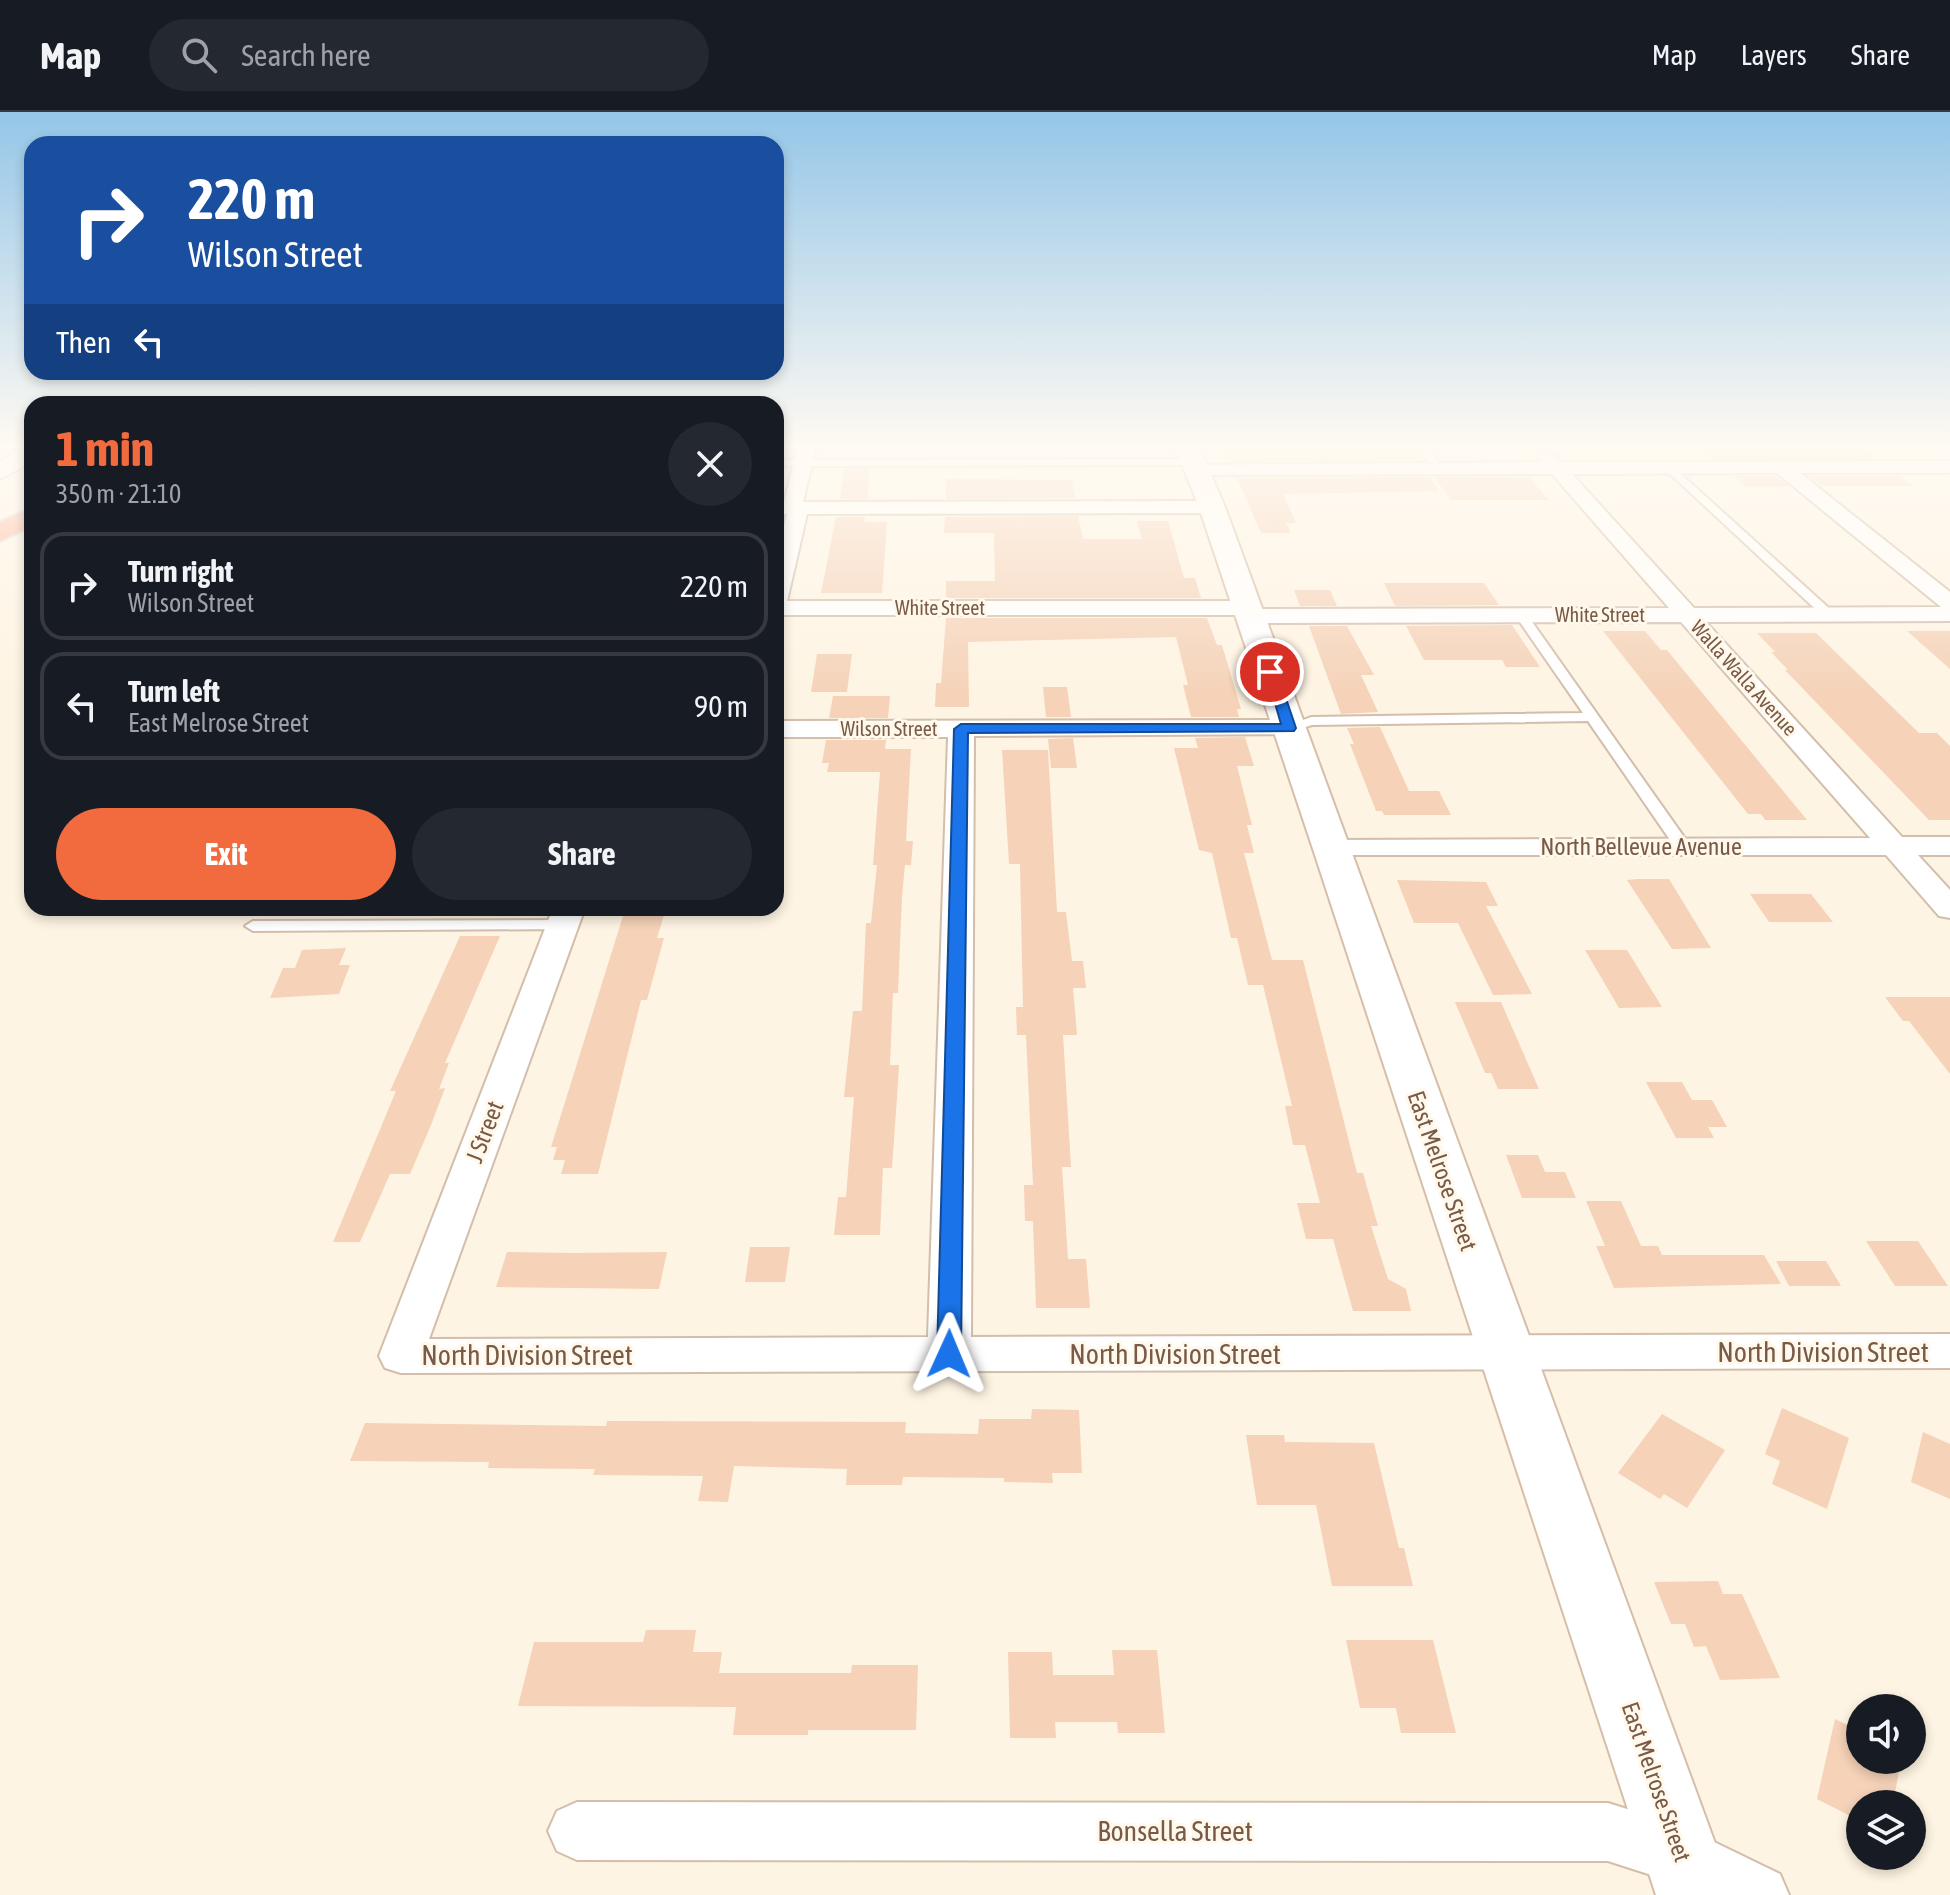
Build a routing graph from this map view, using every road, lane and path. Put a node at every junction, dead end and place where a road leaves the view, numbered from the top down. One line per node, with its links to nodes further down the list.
1 (793, 530): 6 (street)
2 (1219, 530): 9 (main road, East Melrose Street)
3 (1611, 530): 13 (street, Walla Walla Avenue)
4 (1737, 530): 10 (lane)
5 (1860, 530): 7 (street)
6 (784, 568)
7 (1950, 603)
8 (784, 608): 9 (street, White Street)
9 (1249, 612): 12 (street, White Street); 15 (main road, East Melrose Street)
10 (1828, 614): 11 (street, White Street); 13 (street, White Street)
11 (1950, 614)
12 (1521, 615): 13 (street, White Street); 14 (lane)
13 (1687, 615): 18 (street, Walla Walla Avenue)
14 (1592, 717): 15 (lane); 20 (lane)
15 (1289, 728): 17 (street, Wilson Street); 21 (main road, East Melrose Street)
16 (784, 729): 17 (street, Wilson Street)
17 (961, 729): 27 (street)
18 (1894, 846): 19 (street, North Bellevue Avenue); 20 (street, North Bellevue Avenue); 22 (street, Walla Walla Avenue)
19 (1950, 846)
20 (1683, 847): 21 (street, North Bellevue Avenue)
21 (1332, 849): 26 (main road, East Melrose Street)
22 (1950, 909)
23 (565, 916): 24 (lane); 28 (street, J Street)
24 (253, 926)
25 (1950, 1351): 26 (street, North Division Street)
26 (1504, 1353): 27 (street, North Division Street); 30 (main road, East Melrose Street)
27 (949, 1354): 28 (street, North Division Street)
28 (401, 1356)
29 (577, 1831): 30 (street, Bonsella Street)
30 (1688, 1875): 31 (street, Bonsella Street)
31 (1759, 1895)

